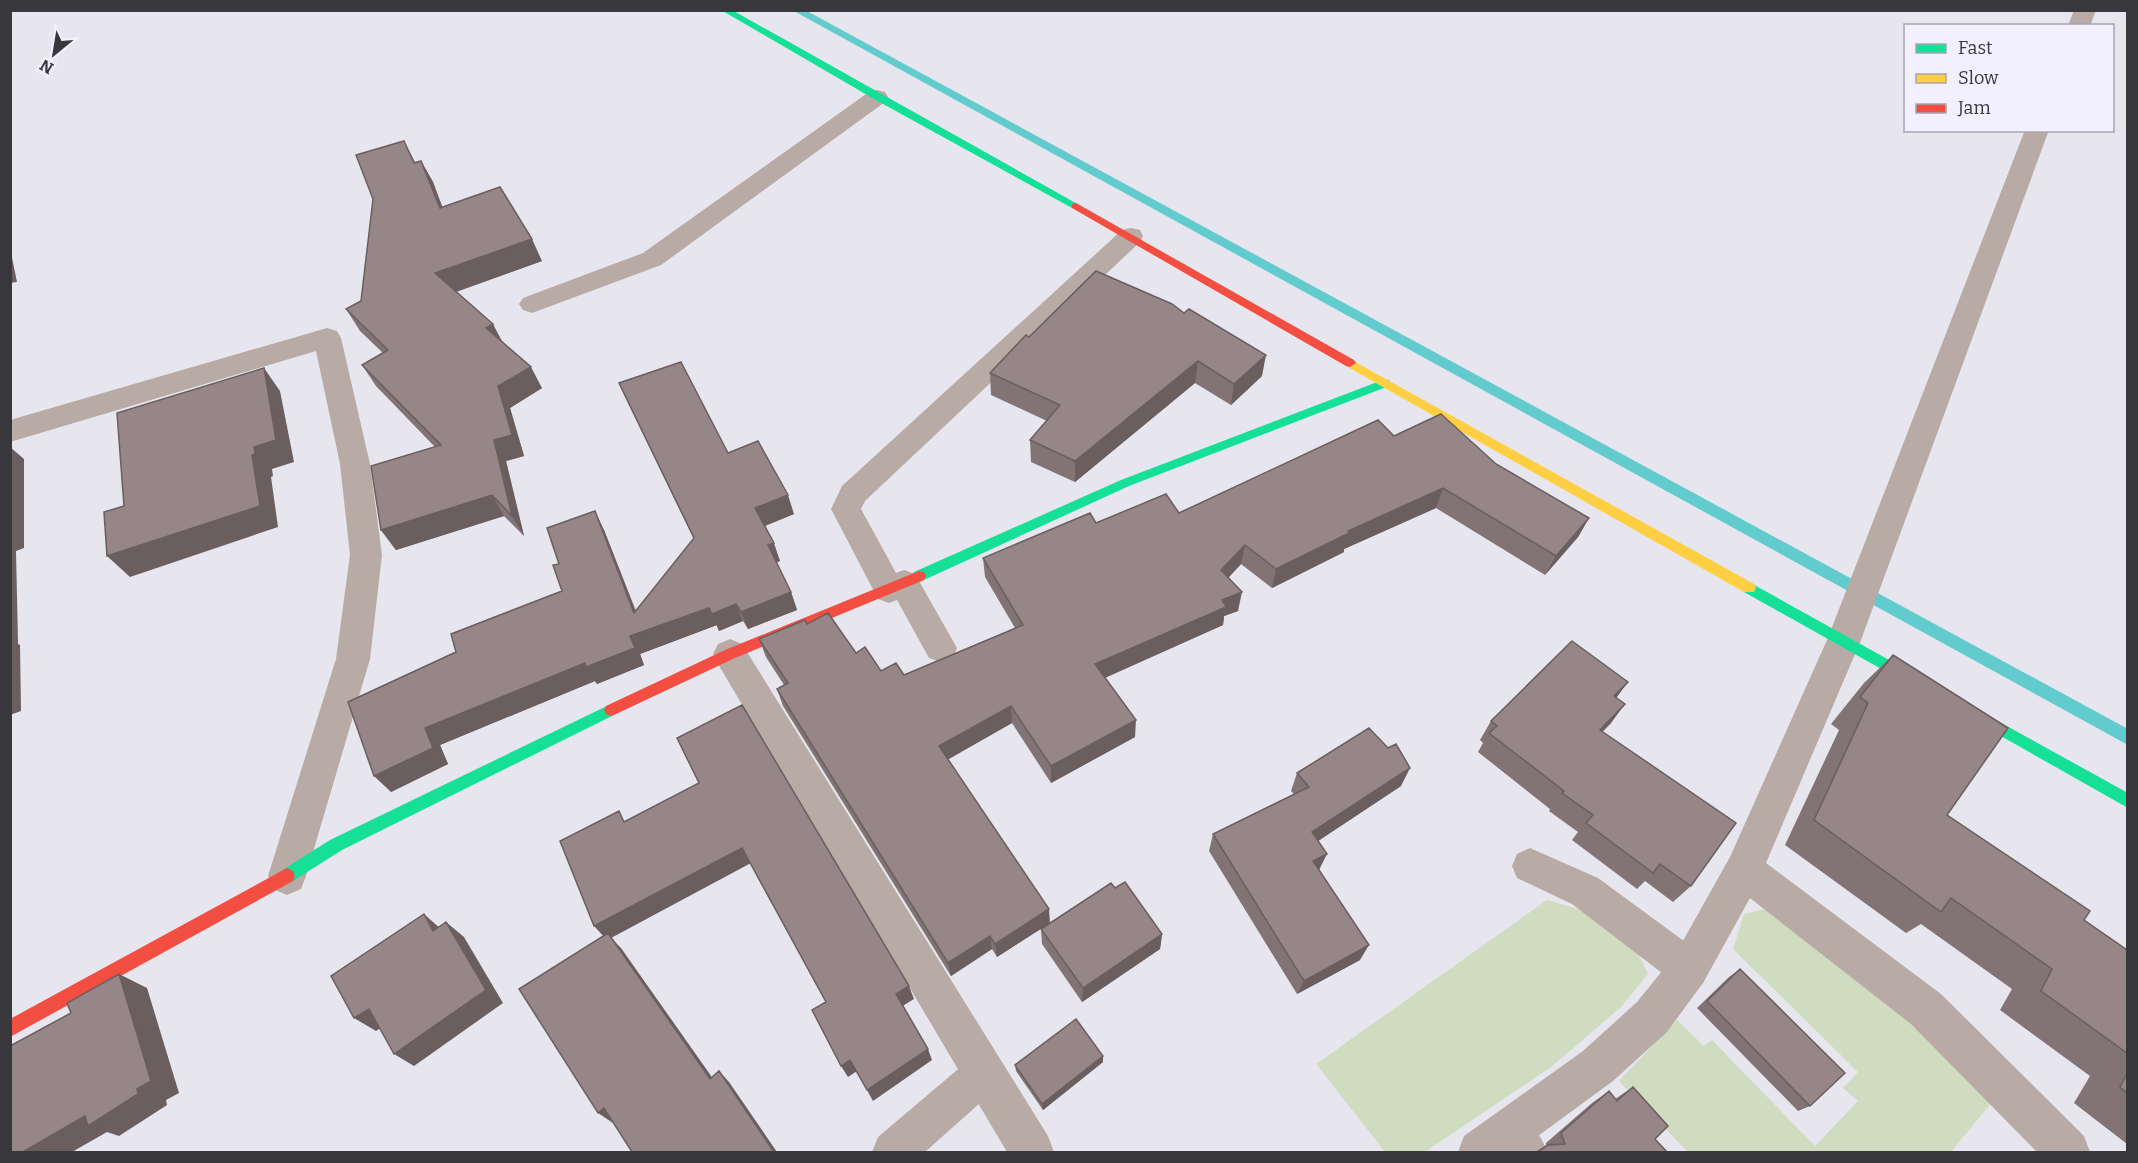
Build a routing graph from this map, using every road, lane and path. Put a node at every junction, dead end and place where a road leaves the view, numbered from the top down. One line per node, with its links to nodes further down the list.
1 (725, 10): 2 (street)
2 (877, 97): 4 (street); 5 (lane)
3 (2036, 132): 9 (street)
4 (1131, 236): 6 (street); 8 (lane)
5 (532, 304)
6 (1385, 383): 8 (street); 9 (street)
7 (10, 431): 17 (street)
8 (896, 586): 10 (lane); 11 (street)
9 (1844, 640): 12 (street); 16 (street)
10 (941, 648)
11 (730, 654): 17 (street); 20 (street)
12 (1935, 692)
13 (1956, 703): 14 (street)
14 (2127, 801)
15 (1530, 866): 18 (lane)
16 (1744, 870): 18 (street); 24 (street)
17 (287, 876): 19 (street)
18 (1689, 969): 21 (street)
19 (10, 1029)
20 (984, 1073): 22 (lane); 23 (street)
21 (1505, 1145)
22 (893, 1152)
23 (1032, 1152)
24 (2068, 1152)

